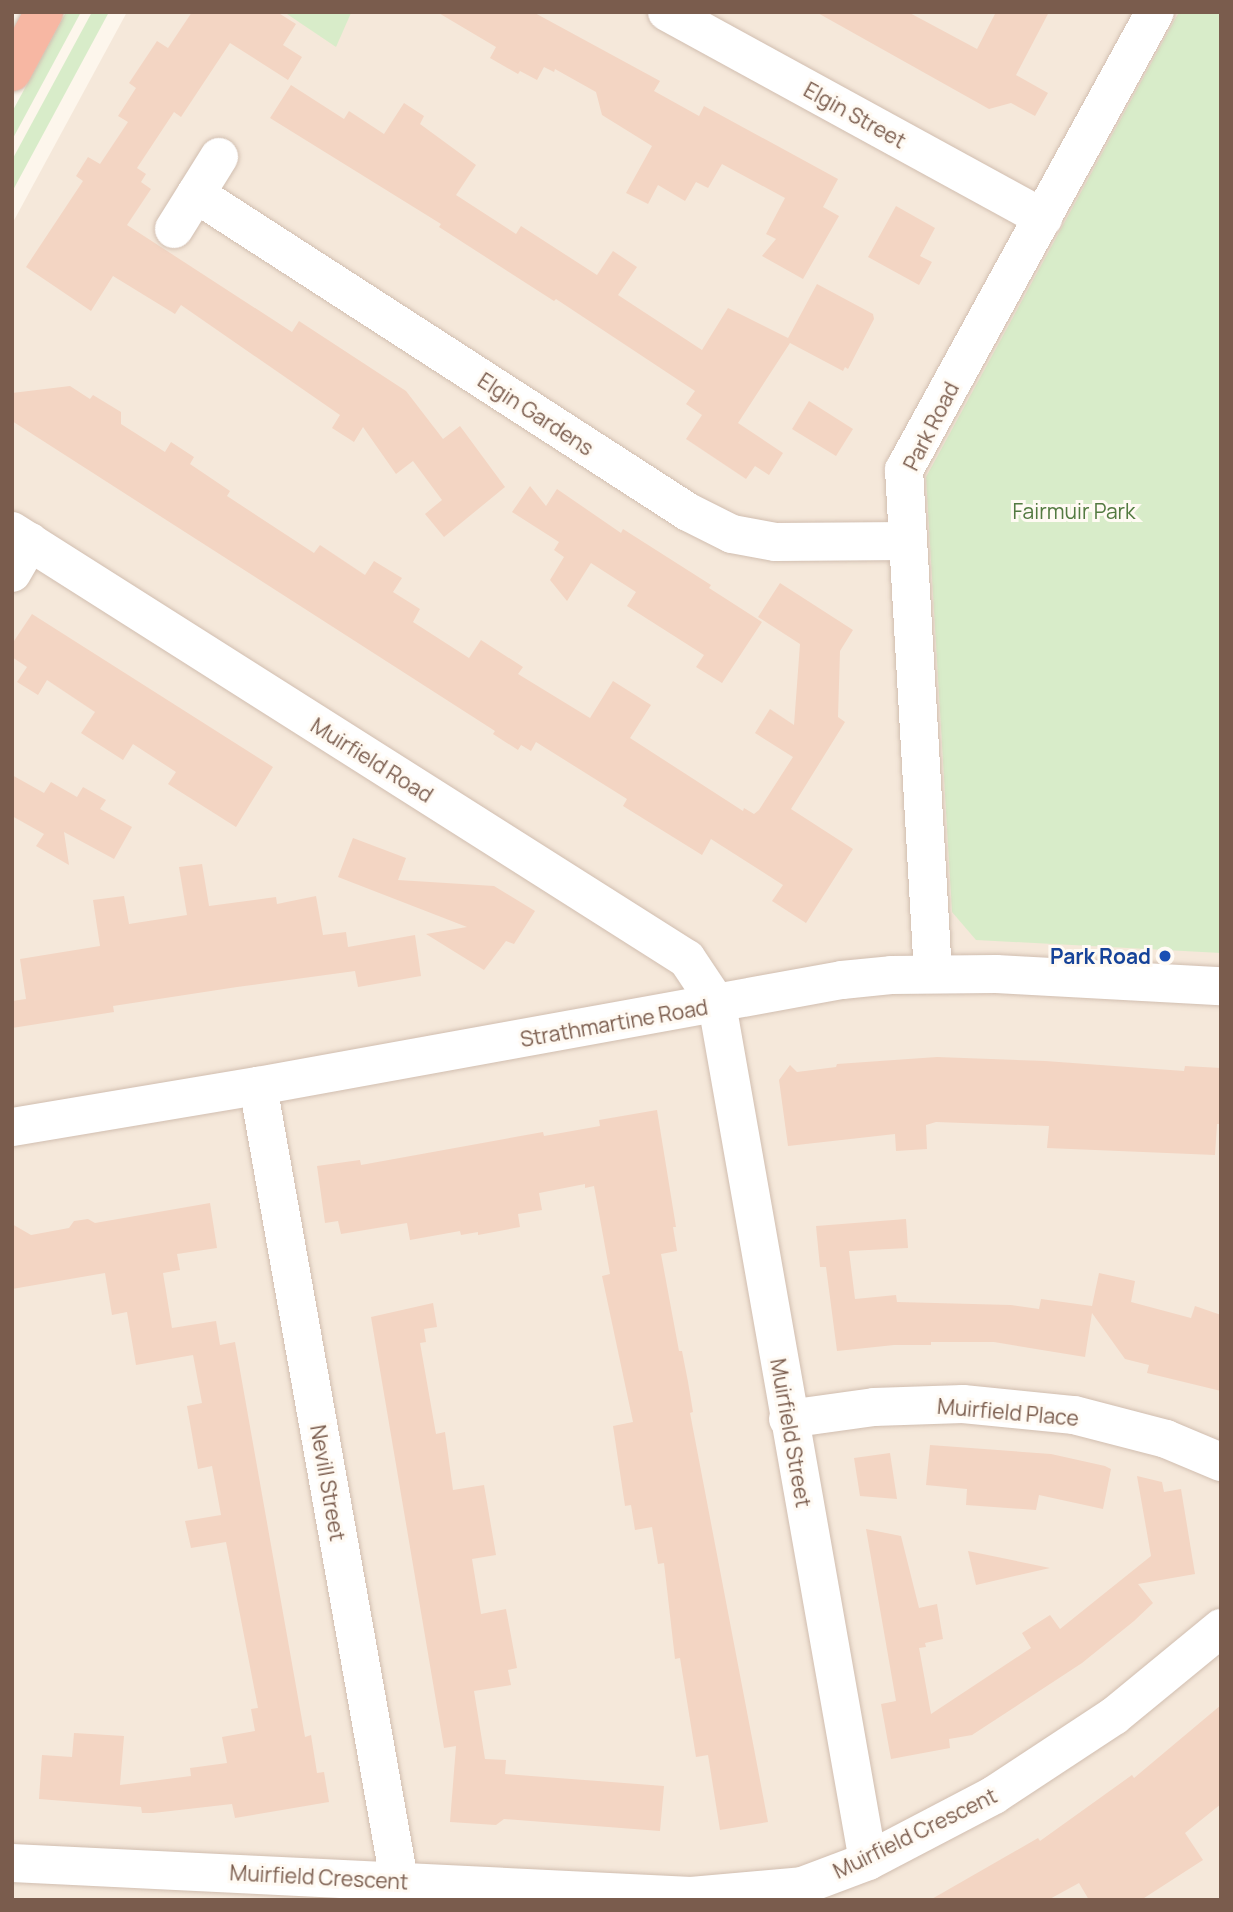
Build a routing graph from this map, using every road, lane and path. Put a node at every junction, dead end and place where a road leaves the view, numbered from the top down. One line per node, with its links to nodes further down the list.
1 (44, 12): 4 (highway)
2 (667, 12): 7 (street, Elgin Street)
3 (1155, 12): 7 (street, Park Road)
4 (12, 72)
5 (219, 157): 6 (street)
6 (196, 194): 8 (street); 9 (street, Elgin Gardens)
7 (1043, 218): 9 (street, Park Road)
8 (174, 229)
9 (907, 541): 11 (street, Park Road)
10 (18, 549): 13 (street, Muirfield Road)
11 (933, 974): 12 (street, Strathmartine Road); 13 (street, Strathmartine Road)
12 (1221, 986)
13 (717, 1004): 14 (street, Strathmartine Road); 16 (street, Muirfield Street)
14 (258, 1086): 15 (street, Strathmartine Road); 21 (street, Nevill Street)
15 (12, 1127)
16 (789, 1419): 17 (street, Muirfield Place); 19 (street, Muirfield Street)
17 (1221, 1462)
18 (1221, 1628): 19 (street, Muirfield Crescent)
19 (868, 1861): 21 (street, Muirfield Crescent)
20 (12, 1863): 21 (street, Muirfield Crescent)
21 (399, 1880)

